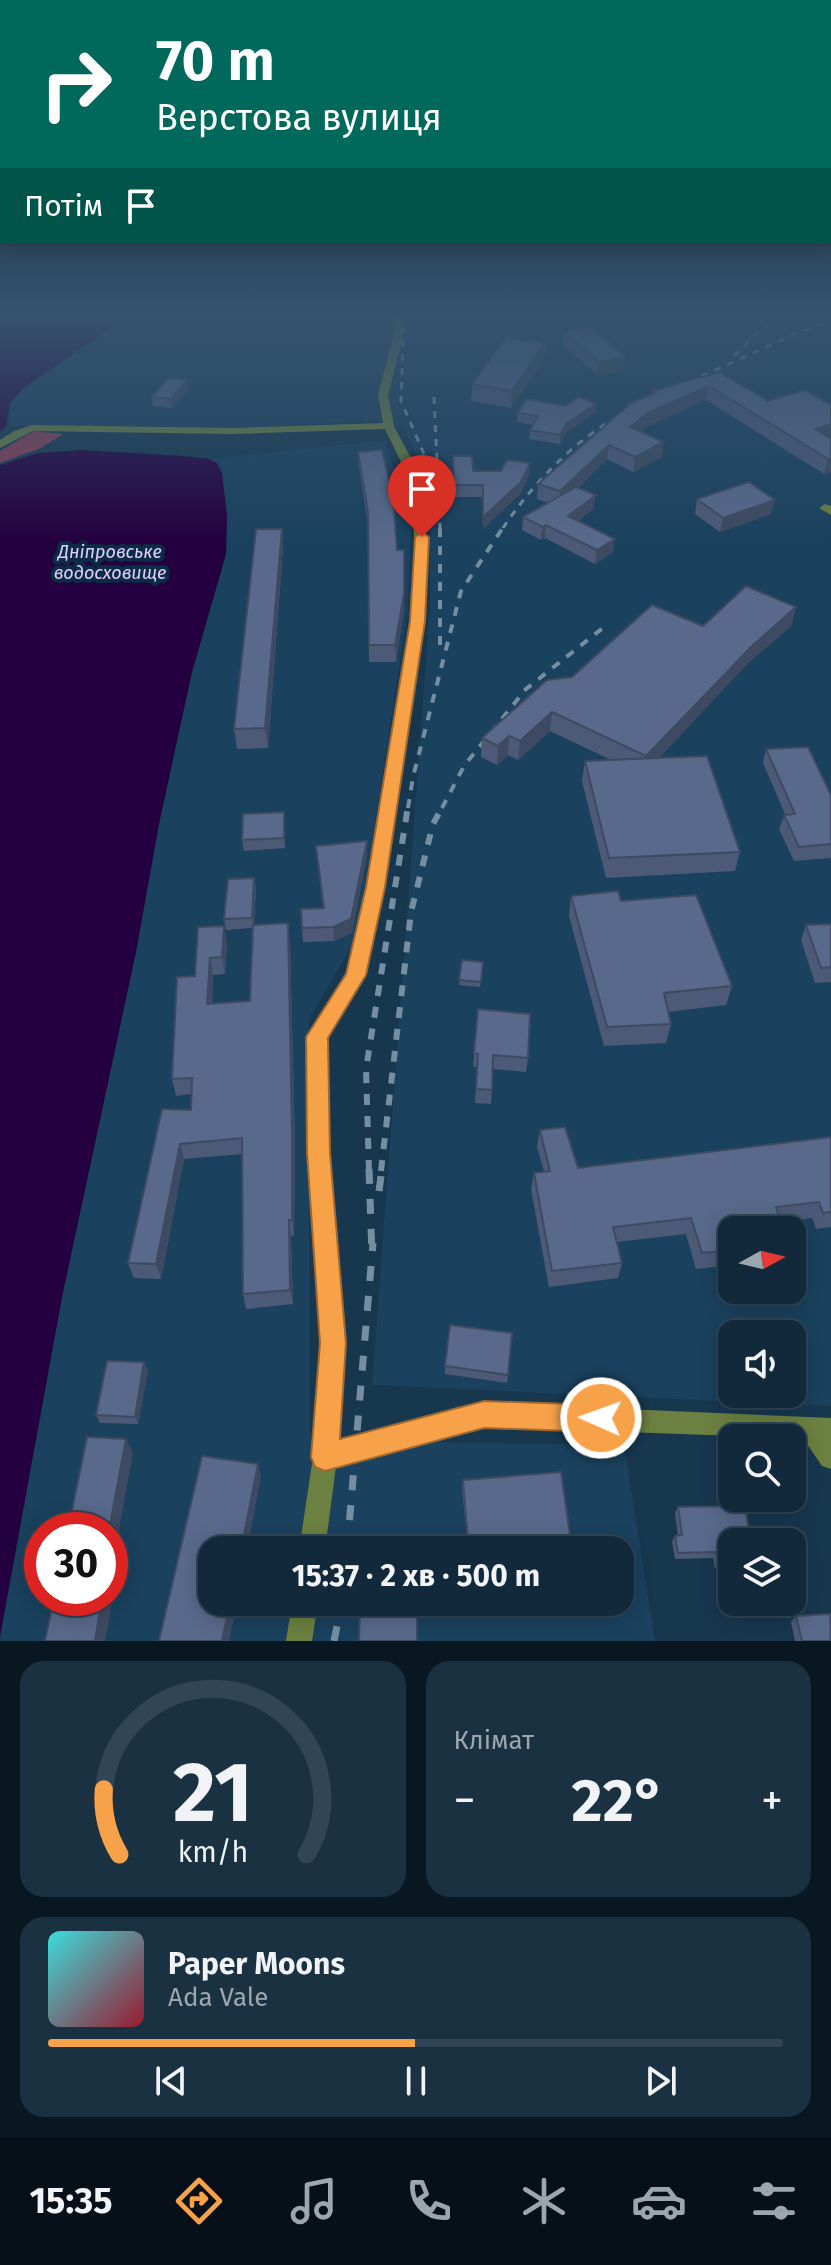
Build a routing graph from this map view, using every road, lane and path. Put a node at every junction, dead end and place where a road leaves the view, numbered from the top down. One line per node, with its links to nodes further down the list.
1 (385, 389): 2 (street)
2 (389, 426): 3 (street); 5 (street)
3 (0, 445)
4 (821, 1429): 5 (street); 6 (street)
5 (325, 1457): 7 (street)
6 (831, 1457)
7 (314, 1536)
8 (303, 1616): 9 (street)
9 (299, 1641)

